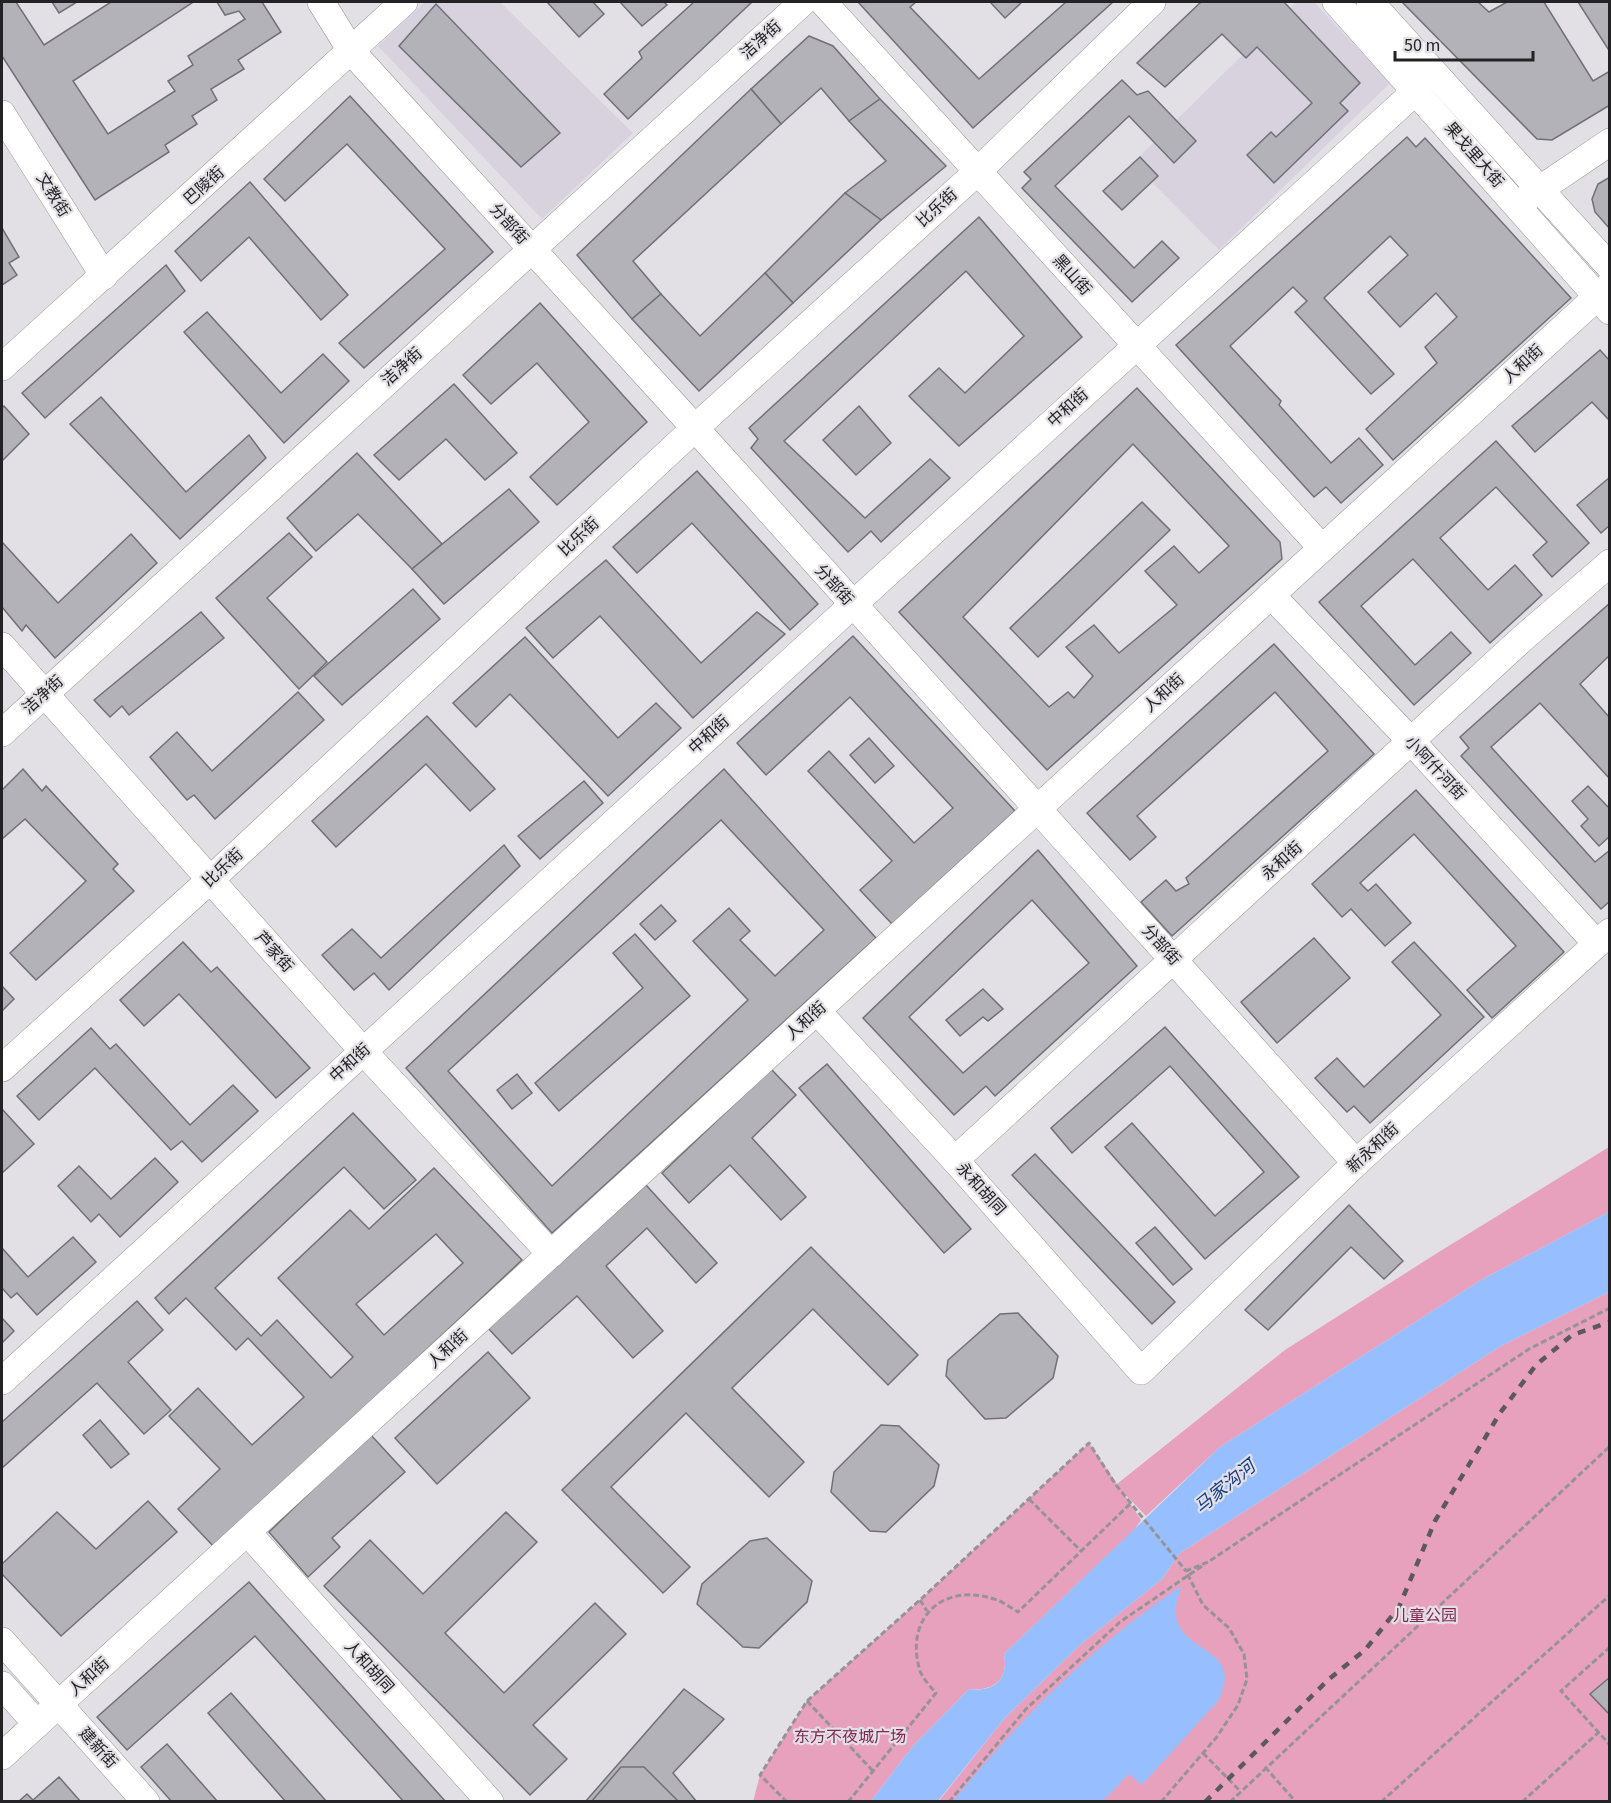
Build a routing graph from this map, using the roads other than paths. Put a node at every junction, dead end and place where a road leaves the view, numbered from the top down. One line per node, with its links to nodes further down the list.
1 (321, 2): 8 (street, 分部街)
2 (404, 2): 8 (street, 巴陵街)
3 (803, 2): 15 (street, 洁净街)
4 (823, 2): 12 (street, 黑山街)
5 (1152, 2): 12 (street, 比乐街)
6 (1336, 2): 9 (street, 果戈里大街)
7 (1370, 2): 13 (street, 果戈里大街)
8 (352, 52): 15 (street, 分部街); 17 (street, 巴陵街)
9 (1417, 90): 14 (street, 果戈里大街); 19 (street, 中和街)
10 (2, 114): 17 (street, 文教街)
11 (1610, 142): 13 (street)
12 (978, 171): 19 (street, 黑山街); 21 (street, 比乐街)
13 (1538, 188): 14 (street); 16 (street, 果戈里大街)
14 (1518, 205): 18 (street, 果戈里大街)
15 (531, 249): 21 (street, 分部街); 27 (street, 洁净街)
16 (1610, 267)
17 (104, 276): 20 (street, 巴陵街)
18 (1605, 297): 22 (street, 人和街)
19 (1137, 345): 22 (street, 黑山街); 25 (street, 中和街)
20 (2, 367)
21 (695, 428): 25 (street, 分部街); 31 (street, 比乐街)
22 (1322, 548): 24 (street, 人和街)
23 (1610, 562): 29 (street, 永和街)
24 (1271, 595): 29 (street, 小阿什河街); 30 (street, 人和街)
25 (852, 605): 30 (street, 分部街); 35 (street, 中和街)
26 (2, 646): 27 (street, 芦家街)
27 (45, 694): 28 (street, 洁净街); 31 (street, 芦家街)
28 (2, 733)
29 (1412, 742): 32 (street, 小阿什河街); 33 (street, 永和街)
30 (1038, 808): 33 (street, 分部街); 34 (street, 人和街)
31 (210, 880): 35 (street, 芦家街); 36 (street, 比乐街)
32 (1603, 938): 38 (street, 新永和街)
33 (1174, 960): 37 (street, 永和街); 38 (street, 分部街)
34 (817, 1011): 37 (street, 永和胡同); 39 (street, 人和街)
35 (363, 1051): 39 (street, 芦家街); 41 (street, 中和街)
36 (2, 1068)
37 (954, 1160): 40 (street, 永和胡同)
38 (1356, 1163): 40 (street, 新永和街)
39 (551, 1254): 42 (street, 人和街)
40 (1141, 1371)
41 (2, 1381)
42 (248, 1533): 45 (street, 人和街); 49 (street, 人和胡同)
43 (2, 1641): 45 (street, 建新街)
44 (2, 1685): 46 (street)
45 (58, 1705): 46 (street, 人和街); 48 (street, 建新街)
46 (37, 1724): 47 (street, 人和街)
47 (2, 1756)
48 (146, 1802)
49 (490, 1802)

